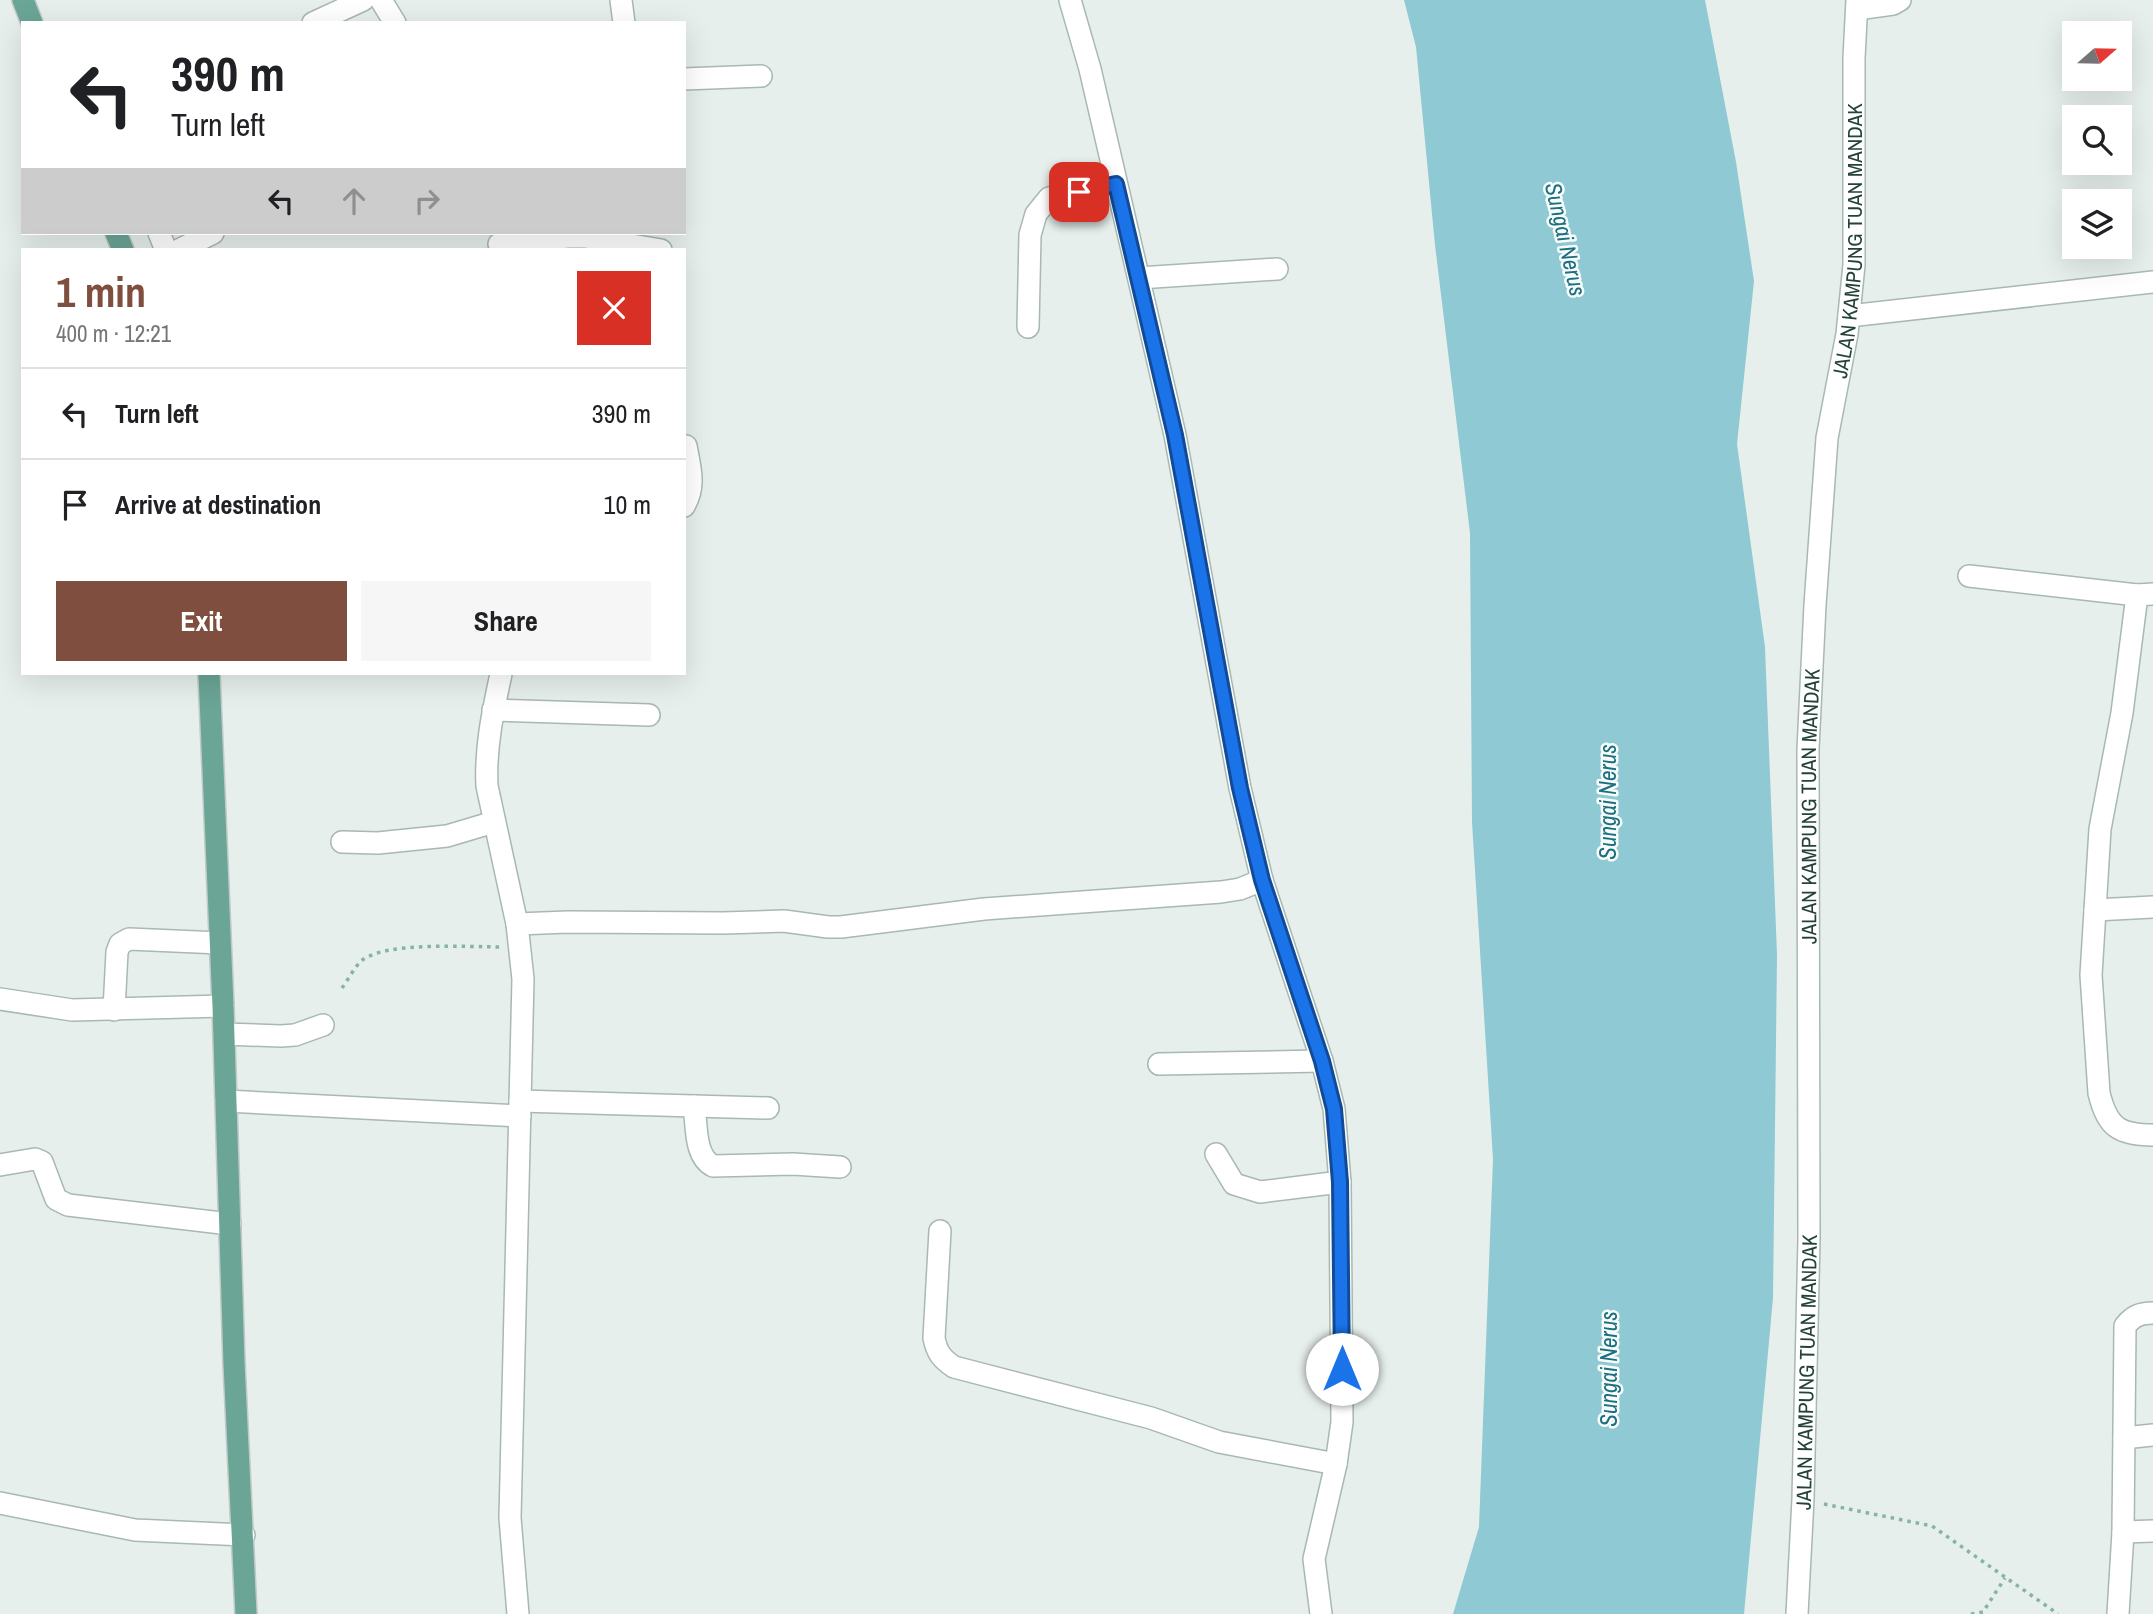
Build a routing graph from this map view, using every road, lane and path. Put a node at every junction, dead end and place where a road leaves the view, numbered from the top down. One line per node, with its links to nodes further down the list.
1 (23, 0): 8 (main road)
2 (363, 0): 9 (street)
3 (381, 0): 10 (street)
4 (621, 0): 11 (street)
5 (1070, 0): 14 (street)
6 (1900, 0): 7 (street)
7 (1857, 4): 22 (street, JALAN KAMPUNG TUAN MANDAK)
8 (31, 21)
9 (317, 21)
10 (394, 21)
11 (624, 21)
12 (761, 76): 13 (street)
13 (686, 79)
14 (1116, 184): 20 (street); 23 (street)
15 (209, 235): 17 (street)
16 (499, 242): 18 (street)
17 (183, 248)
18 (649, 248)
19 (1277, 269): 20 (street)
20 (1139, 278): 34 (street)
21 (2153, 282): 22 (street)
22 (1849, 316): 63 (street, JALAN KAMPUNG TUAN MANDAK)
23 (1028, 327)
24 (686, 446): 25 (street)
25 (686, 502)
26 (1969, 576): 27 (street)
27 (2145, 595): 36 (street)
28 (209, 675): 38 (main road)
29 (501, 675): 30 (street)
30 (493, 710): 31 (street); 32 (street)
31 (649, 715)
32 (494, 822): 33 (street); 37 (street)
33 (342, 842)
34 (1262, 880): 37 (street); 46 (street)
35 (2153, 907): 36 (street)
36 (2095, 910): 52 (street)
37 (517, 924): 39 (street)
38 (220, 943): 42 (main road); 43 (street)
39 (520, 947): 40 (path); 50 (street)
40 (342, 988)
41 (0, 999): 43 (street)
42 (223, 1006): 43 (street); 45 (main road)
43 (114, 1010)
44 (323, 1025): 45 (street)
45 (224, 1034): 48 (main road)
46 (1322, 1061): 47 (street); 56 (street)
47 (1159, 1064)
48 (226, 1101): 50 (street); 57 (main road)
49 (694, 1106): 50 (street); 51 (street); 55 (street)
50 (520, 1108): 70 (street)
51 (768, 1108)
52 (2153, 1135)
53 (1216, 1154): 56 (street)
54 (0, 1165): 57 (street)
55 (840, 1167)
56 (1340, 1182): 62 (street)
57 (230, 1224): 67 (main road)
58 (940, 1231): 62 (street)
59 (2153, 1312): 61 (street)
60 (2153, 1436): 61 (street)
61 (2124, 1438): 66 (street)
62 (1336, 1464): 71 (street)
63 (1803, 1499): 68 (path); 72 (street, JALAN KAMPUNG TUAN MANDAK)
64 (0, 1503): 67 (street)
65 (2153, 1531): 66 (street)
66 (2123, 1532): 75 (street)
67 (244, 1535): 69 (main road)
68 (2005, 1578): 73 (path); 74 (path)
69 (246, 1614)
70 (518, 1614)
71 (1321, 1614)
72 (1797, 1614)
73 (1971, 1614)
74 (2058, 1614)
75 (2118, 1614)

